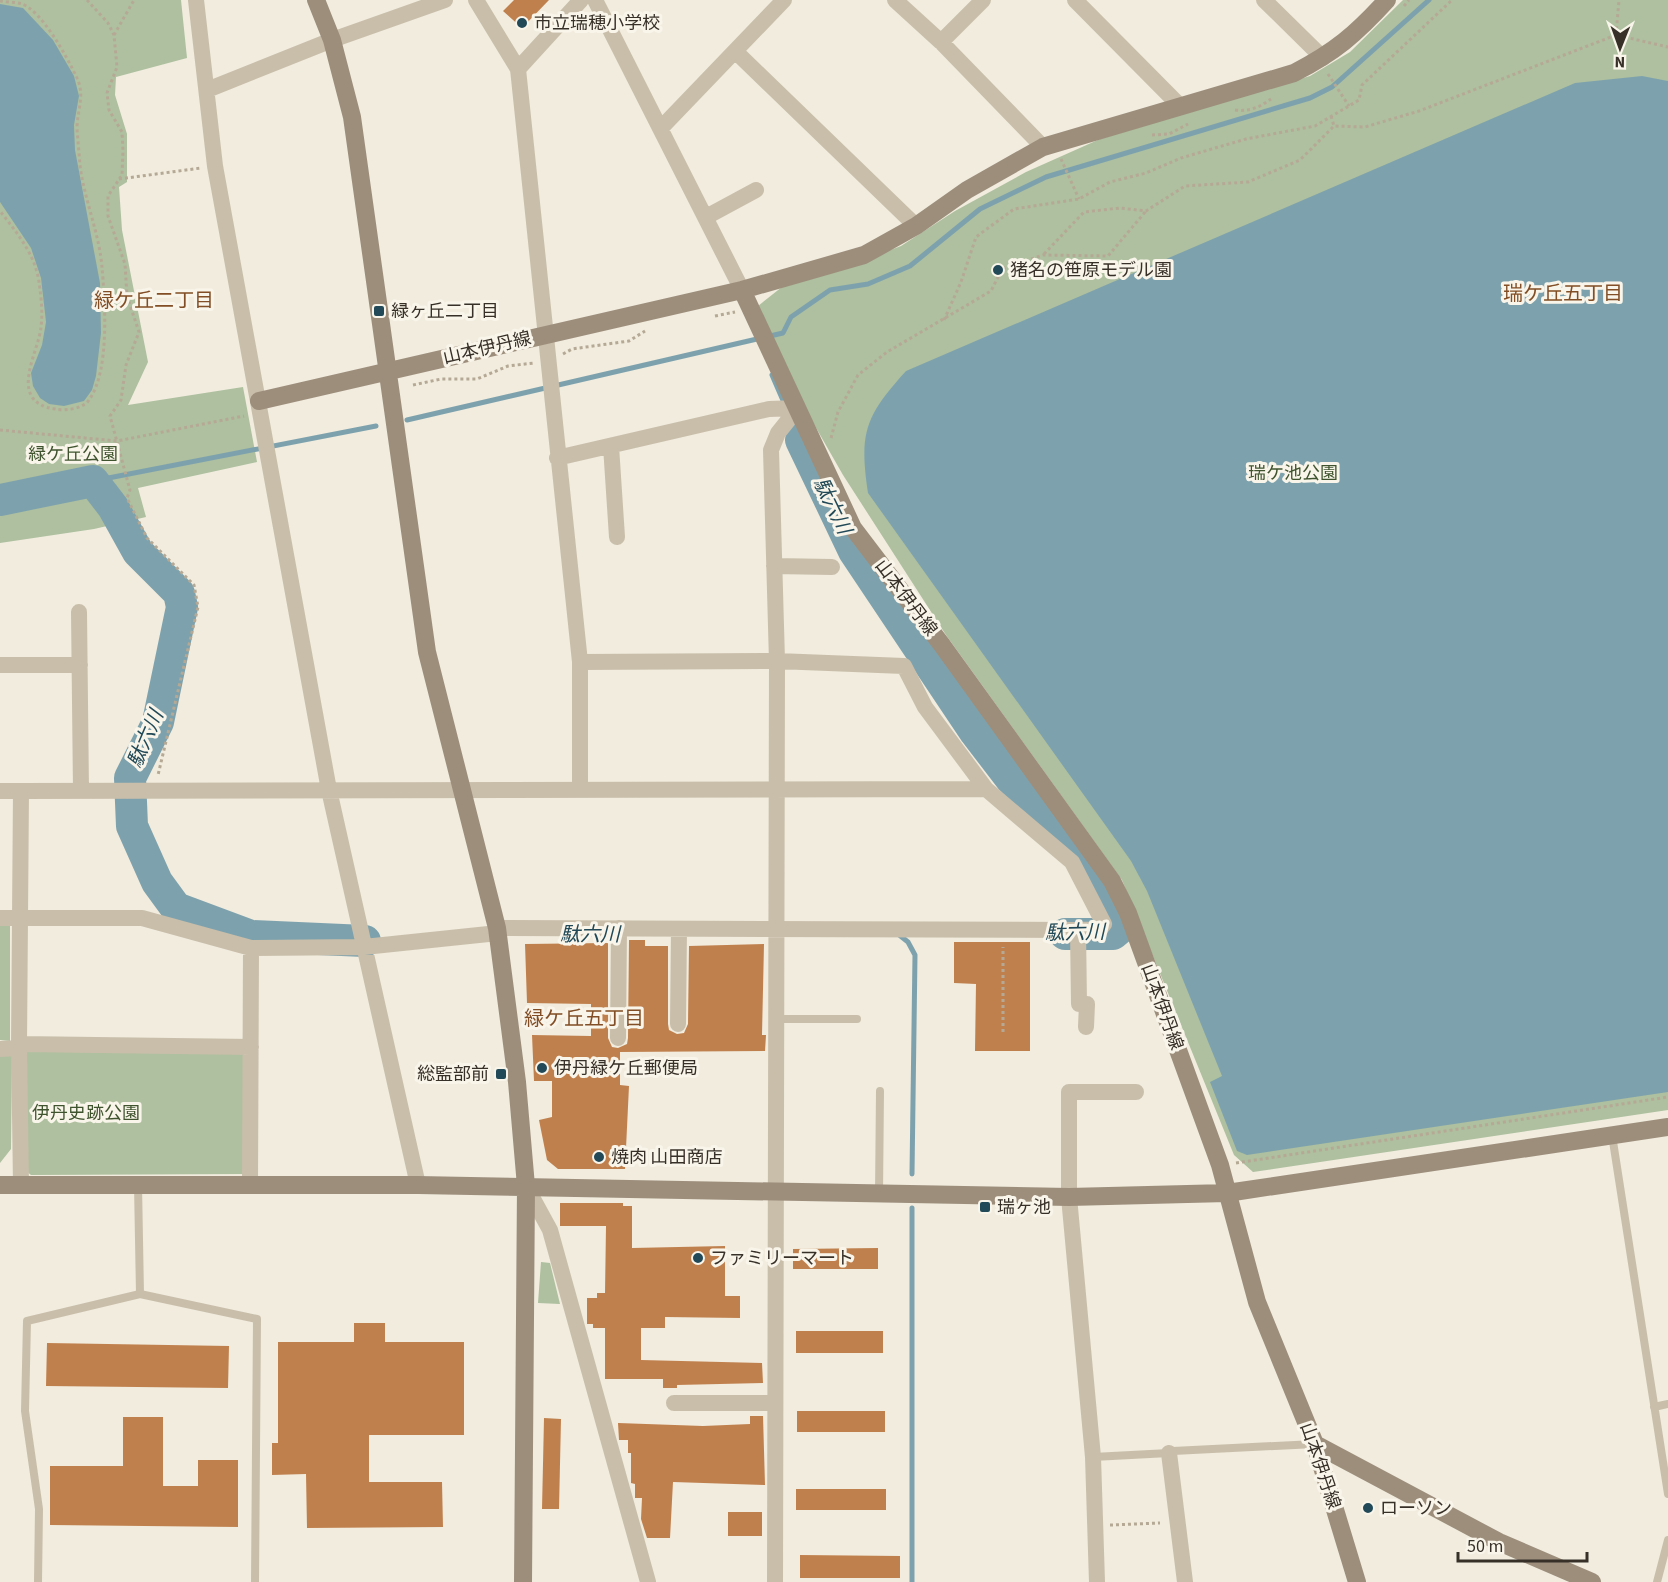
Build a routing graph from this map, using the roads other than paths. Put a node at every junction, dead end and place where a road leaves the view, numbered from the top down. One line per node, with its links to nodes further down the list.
1 (196, 0): 18 (street)
2 (315, 0): 13 (street)
3 (445, 0): 13 (street)
4 (476, 0): 17 (street)
5 (581, 0): 17 (street)
6 (595, 0): 20 (street)
7 (784, 0): 15 (street)
8 (895, 0): 14 (street)
9 (983, 0): 14 (street)
10 (1075, 0): 19 (street)
11 (1264, 0): 16 (street)
12 (1387, 0): 16 (street)
13 (332, 40): 18 (street); 27 (street)
14 (941, 42): 21 (street)
15 (735, 51): 20 (street); 24 (street)
16 (1321, 59): 19 (street)
17 (518, 69): 26 (street)
18 (207, 90): 28 (street)
19 (1179, 105): 21 (street)
20 (662, 127): 23 (street)
21 (1043, 147): 24 (street)
22 (756, 190): 23 (street)
23 (706, 217): 25 (street)
24 (916, 226): 25 (street)
25 (742, 290): 26 (street, 山本伊丹線); 29 (street, 山本伊丹線)
26 (546, 335): 27 (street, 山本伊丹線); 31 (street)
27 (386, 371): 28 (street, 山本伊丹線); 40 (street)
28 (260, 407): 44 (street)
29 (798, 408): 30 (street); 33 (street); 76 (street, 山本伊丹線)
30 (611, 446): 31 (street); 32 (street)
31 (557, 458): 37 (street)
32 (617, 537)
33 (774, 566): 34 (street); 36 (street)
34 (832, 567)
35 (79, 612): 38 (street)
36 (777, 661): 37 (street); 42 (street); 43 (street)
37 (580, 662): 41 (street)
38 (80, 664): 39 (street); 47 (street)
39 (0, 665)
40 (460, 789): 41 (street); 44 (street); 51 (street)
41 (580, 789): 42 (street)
42 (775, 789): 43 (street); 52 (street)
43 (986, 789): 53 (street)
44 (329, 790): 47 (street); 55 (street)
45 (0, 791): 46 (street)
46 (21, 791): 47 (street); 48 (street)
47 (81, 791)
48 (19, 917): 49 (street); 56 (street); 62 (street)
49 (0, 918)
50 (679, 929): 52 (street); 54 (street); 59 (street)
51 (498, 931): 54 (street); 55 (street); 74 (street)
52 (775, 933): 53 (street); 57 (street)
53 (1078, 933): 60 (street)
54 (619, 934): 61 (street)
55 (364, 947): 56 (street); 73 (street)
56 (251, 948): 63 (street)
57 (775, 1019): 58 (lane); 75 (street)
58 (857, 1019)
59 (678, 1024)
60 (1086, 1027)
61 (618, 1038)
62 (19, 1046): 63 (street); 64 (street); 71 (street)
63 (251, 1047): 69 (street)
64 (0, 1049)
65 (880, 1091): 77 (lane)
66 (1136, 1092): 78 (street)
67 (1668, 1126): 68 (street)
68 (1612, 1135): 76 (street); 83 (lane)
69 (250, 1184): 72 (street); 73 (street)
70 (0, 1185): 71 (street)
71 (21, 1185): 72 (street)
72 (138, 1185): 79 (lane)
73 (418, 1185): 74 (street)
74 (526, 1186): 75 (street); 91 (street); 92 (street)
75 (774, 1191): 77 (street); 81 (street)
76 (1227, 1193): 78 (street); 84 (street, 山本伊丹線)
77 (879, 1194): 78 (street)
78 (1070, 1197): 86 (street)
79 (140, 1294): 89 (lane); 90 (lane)
80 (674, 1403): 81 (street)
81 (775, 1403): 93 (street)
82 (1668, 1404): 83 (lane)
83 (1654, 1407): 87 (lane)
84 (1316, 1444): 85 (lane); 96 (street, 山本伊丹線); 97 (street)
85 (1169, 1453): 86 (lane); 95 (street)
86 (1093, 1458): 94 (street)
87 (1668, 1494)
88 (1668, 1540): 98 (lane)
89 (38, 1582)
90 (255, 1582)
91 (523, 1582)
92 (648, 1582)
93 (775, 1582)
94 (1098, 1582)
95 (1185, 1582)
96 (1357, 1582)
97 (1593, 1582)
98 (1657, 1582)

